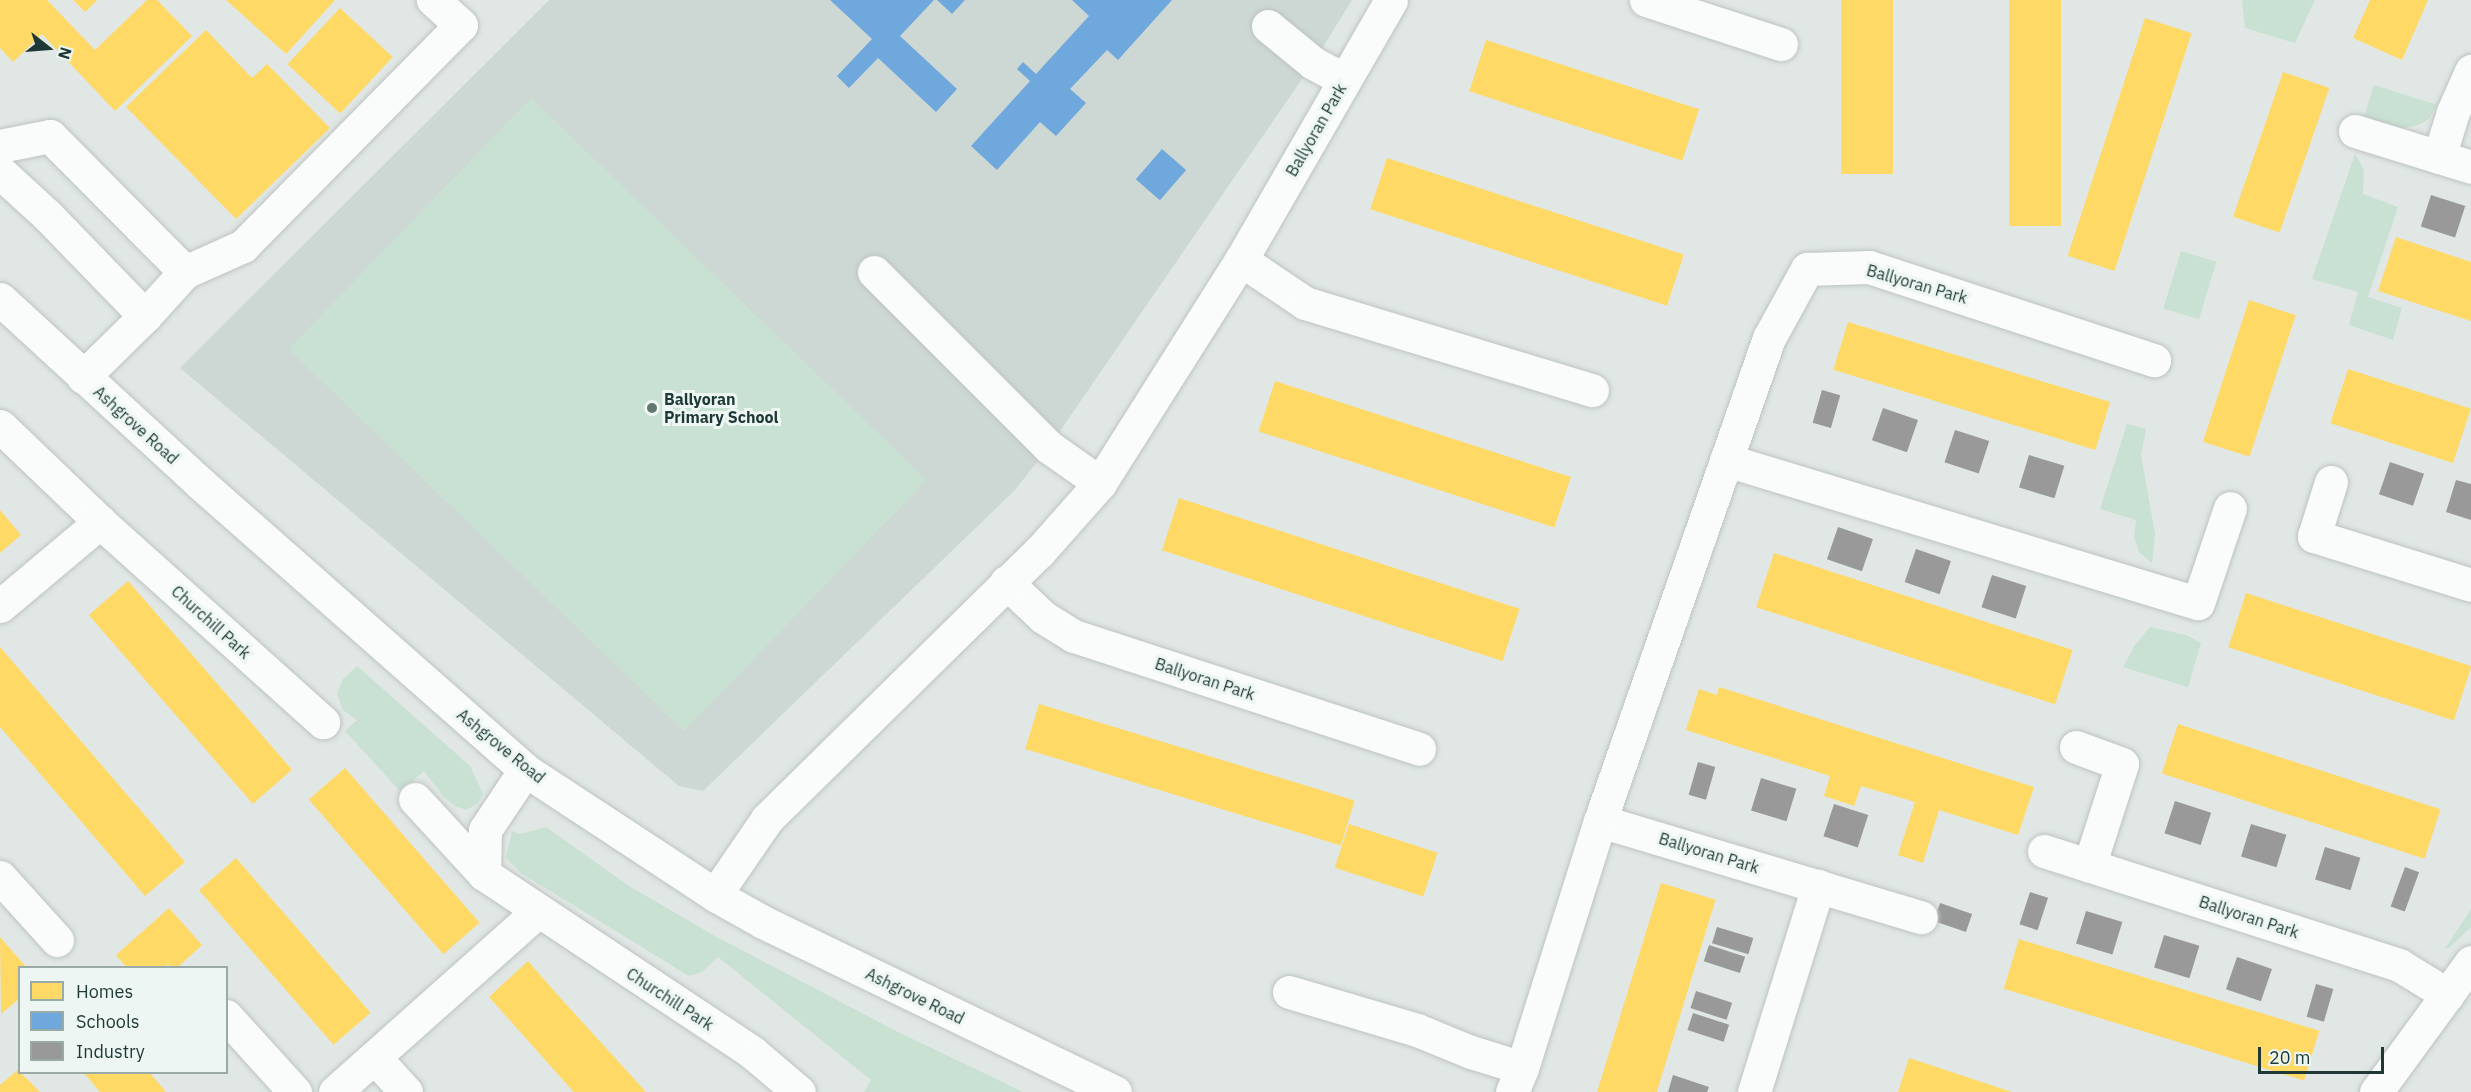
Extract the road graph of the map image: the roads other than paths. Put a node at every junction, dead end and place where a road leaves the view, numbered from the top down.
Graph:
1 (433, 0) edge
2 (1391, 0) edge
3 (1646, 0) edge
4 (1268, 26) dead end
5 (1781, 44) dead end
6 (2471, 70) edge
7 (1345, 80) junction
8 (2355, 131) dead end
9 (0, 146) edge
10 (2439, 157) junction
11 (2471, 167) edge
12 (0, 172) edge
13 (1241, 260) junction
14 (185, 272) junction
15 (874, 272) dead end
16 (0, 299) edge
17 (145, 316) junction
18 (2154, 360) dead end
19 (84, 377) junction
20 (1592, 390) dead end
21 (0, 426) edge
22 (1726, 460) junction
23 (2331, 482) dead end
24 (1100, 483) junction
25 (2230, 508) dead end
26 (100, 522) junction
27 (1006, 582) junction
28 (2471, 585) edge
29 (0, 606) edge
30 (323, 722) dead end
31 (2076, 747) dead end
32 (1419, 749) dead end
33 (525, 770) junction
34 (415, 799) dead end
35 (1600, 821) junction
36 (2044, 851) dead end
37 (2089, 866) junction
38 (484, 874) junction
39 (0, 877) edge
40 (1818, 886) junction
41 (716, 895) junction
42 (537, 912) junction
43 (1921, 917) dead end
44 (57, 940) dead end
45 (2471, 962) edge
46 (1289, 992) dead end
47 (2448, 995) junction
48 (228, 1018) edge
49 (375, 1058) junction
50 (1517, 1080) edge
51 (1080, 1085) edge
52 (295, 1092) edge
53 (335, 1092) edge
54 (406, 1092) edge
55 (799, 1092) edge
56 (1115, 1092) edge
57 (1754, 1092) edge
58 (2376, 1092) edge

1 - 14 street
2 - 7 street, Ballyoran Park
3 - 5 street
4 - 7 street
6 - 10 street
7 - 13 street, Ballyoran Park
8 - 10 street
9 - 14 street
10 - 11 street
12 - 17 street
13 - 20 street
13 - 24 street, Ballyoran Park
14 - 17 street
15 - 24 street
16 - 19 street, Ashgrove Road
17 - 19 street
18 - 22 street, Ballyoran Park
19 - 33 street, Ashgrove Road
21 - 26 street, Churchill Park
22 - 25 street
22 - 35 street, Ballyoran Park
23 - 28 street
24 - 27 street, Ballyoran Park
26 - 29 street
26 - 30 street, Churchill Park
27 - 32 street, Ballyoran Park
27 - 41 street, Ballyoran Park
31 - 37 street
33 - 38 street
33 - 41 street, Ashgrove Road
34 - 38 street, Churchill Park
35 - 40 street, Ballyoran Park
35 - 50 street, Ballyoran Park
36 - 37 street, Ballyoran Park
37 - 47 street, Ballyoran Park
38 - 42 street, Churchill Park
39 - 44 street
40 - 43 street, Ballyoran Park
40 - 57 street
41 - 51 street, Ashgrove Road
42 - 49 street
42 - 55 street, Churchill Park
45 - 47 street
46 - 50 street, Ballyoran Park
47 - 58 street
48 - 52 street
49 - 53 street
49 - 54 street
51 - 56 street, Ashgrove Road

